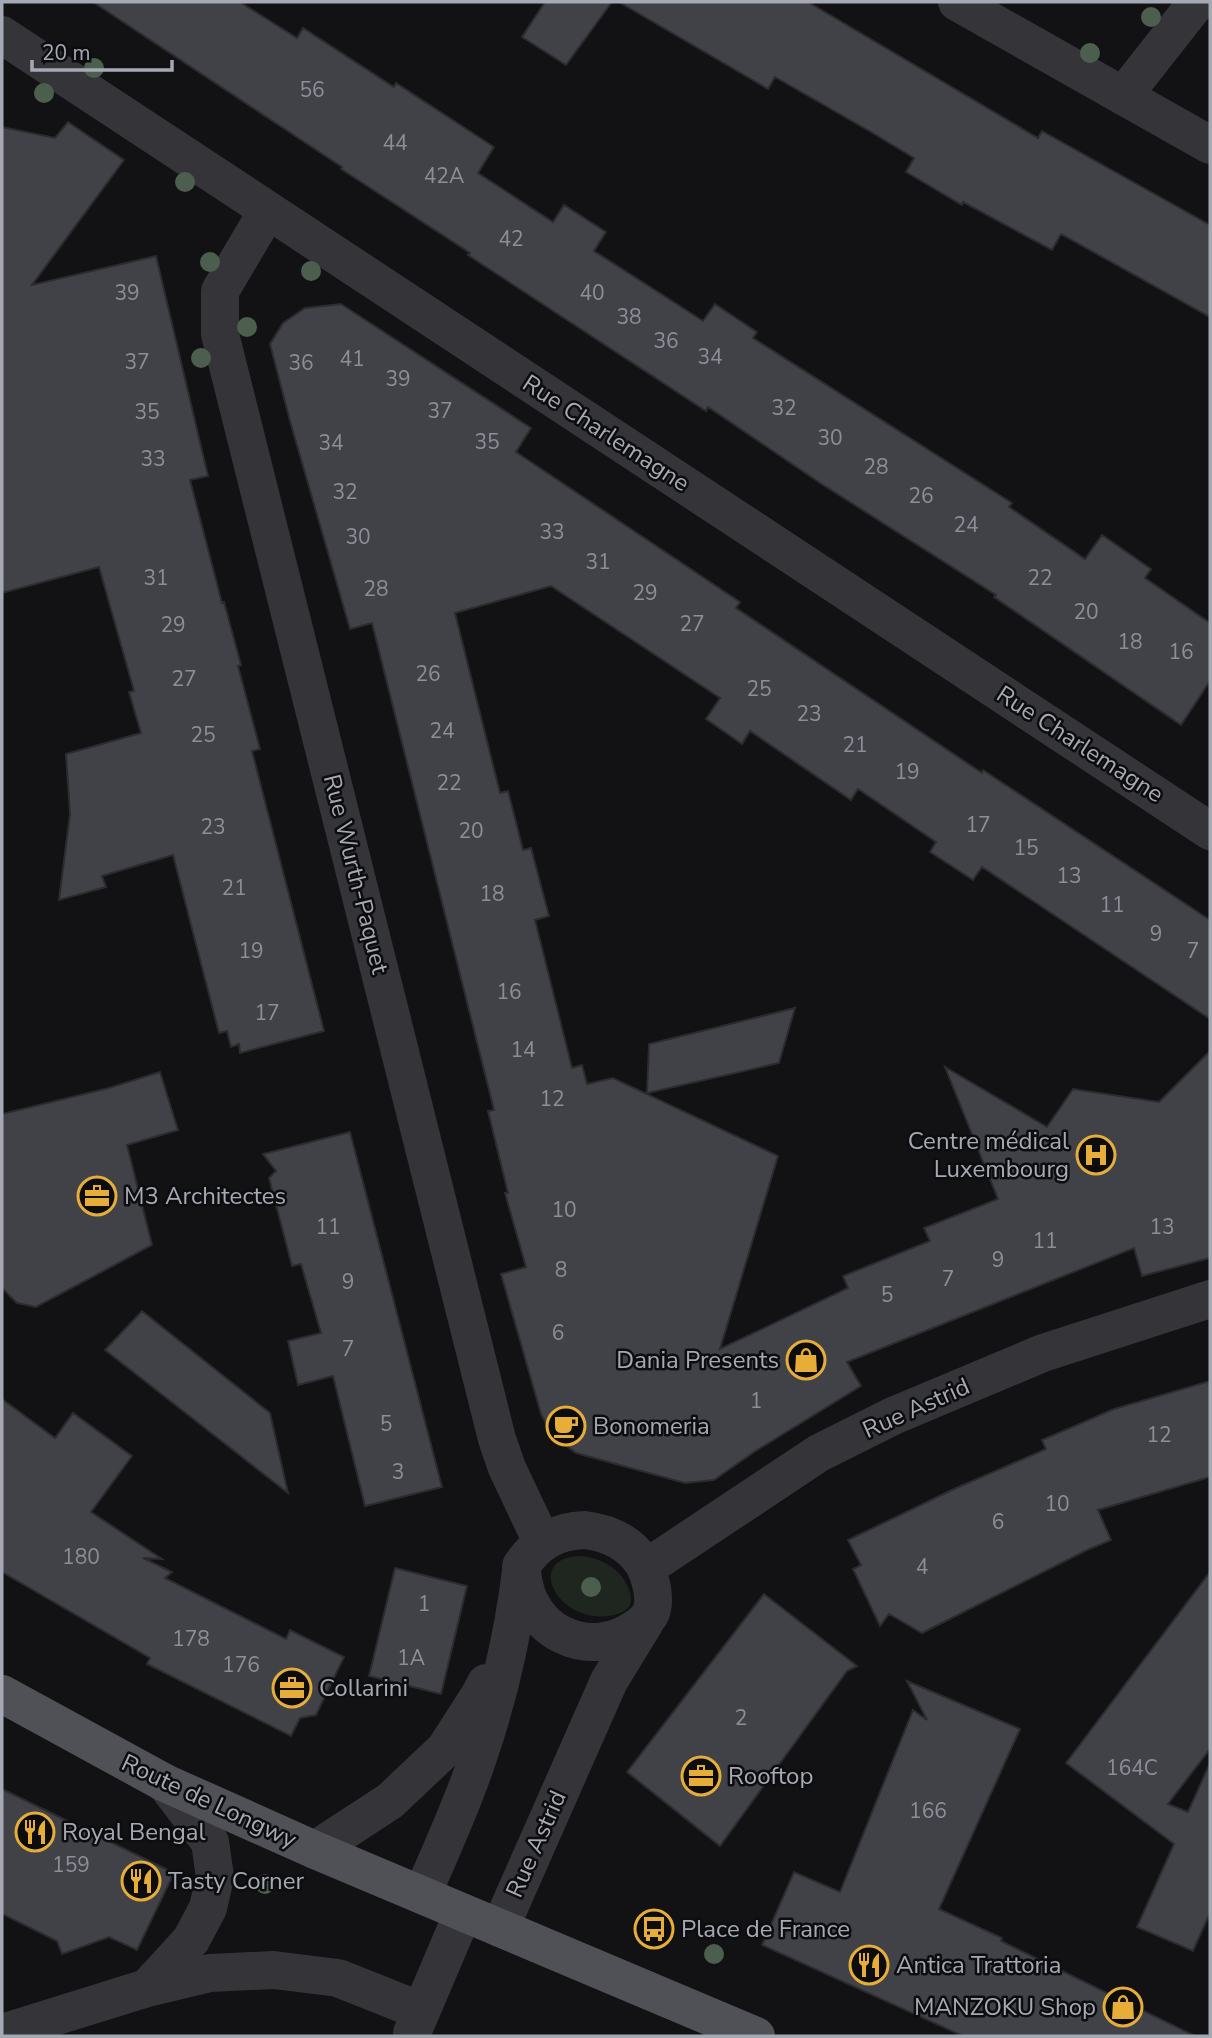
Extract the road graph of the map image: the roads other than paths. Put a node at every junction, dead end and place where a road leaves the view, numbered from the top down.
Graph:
1 (957, 2) edge
2 (1197, 2) edge
3 (2, 35) edge
4 (1123, 96) junction
5 (1210, 145) edge
6 (268, 210) junction
7 (1210, 831) edge
8 (1210, 1299) edge
9 (532, 1554) junction
10 (646, 1567) junction
11 (652, 1611) junction
12 (510, 1630) junction
13 (2, 1694) edge
14 (165, 1783) junction
15 (315, 1850) junction
16 (422, 1895) junction
17 (463, 1913) junction
18 (500, 1928) junction
19 (147, 1988) junction
20 (416, 2024) edge
21 (2, 2033) edge
22 (756, 2036) edge

1 - 4 street
2 - 4 street
3 - 6 street, Rue Charlemagne
4 - 5 street
6 - 7 street, Rue Charlemagne
6 - 9 street, Rue Wurth-Paquet
8 - 10 street, Rue Astrid
9 - 10 street
9 - 11 street
9 - 12 street
10 - 11 street
11 - 18 street, Rue Astrid
12 - 15 street
12 - 16 street
13 - 14 main road, Route de Longwy
14 - 15 main road, Route de Longwy
14 - 19 street
15 - 16 main road, Route de Longwy
16 - 17 main road, Route de Longwy
17 - 18 main road, Route de Longwy
17 - 20 street
18 - 22 main road, Route de Longwy
19 - 20 street
19 - 21 street

